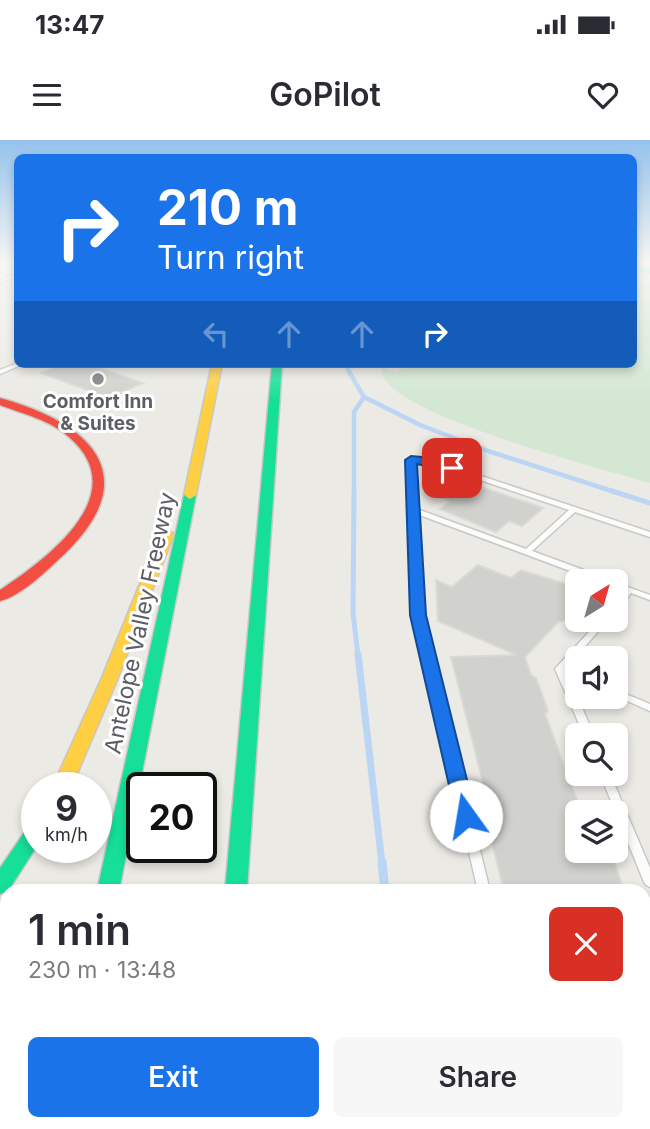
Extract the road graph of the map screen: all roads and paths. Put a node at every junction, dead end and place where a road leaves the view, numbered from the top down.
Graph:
1 (216, 368) edge
2 (277, 368) edge
3 (0, 401) edge
4 (195, 468) junction
5 (413, 510) junction
6 (573, 510) junction
7 (650, 535) edge
8 (527, 552) junction
9 (573, 569) edge
10 (630, 590) joint
11 (628, 592) edge
12 (0, 597) edge
13 (650, 598) edge
14 (593, 632) edge
15 (560, 669) junction
16 (565, 671) edge
17 (628, 698) edge
18 (650, 708) edge
19 (584, 723) edge
20 (68, 772) edge
21 (610, 786) edge
22 (21, 853) edge
23 (650, 882) edge
24 (1, 884) edge
25 (109, 884) edge
26 (237, 884) edge
27 (482, 884) edge

1 - 4 main road, Antelope Valley Freeway
2 - 26 main road
3 - 12 main road
4 - 20 main road
4 - 25 main road, Antelope Valley Freeway
5 - 6 lane
5 - 8 lane
5 - 27 lane
6 - 7 lane
6 - 8 lane
8 - 9 lane
10 - 11 lane
10 - 13 lane
14 - 15 lane
15 - 16 lane
15 - 19 lane
17 - 18 lane
21 - 23 lane
22 - 24 main road

